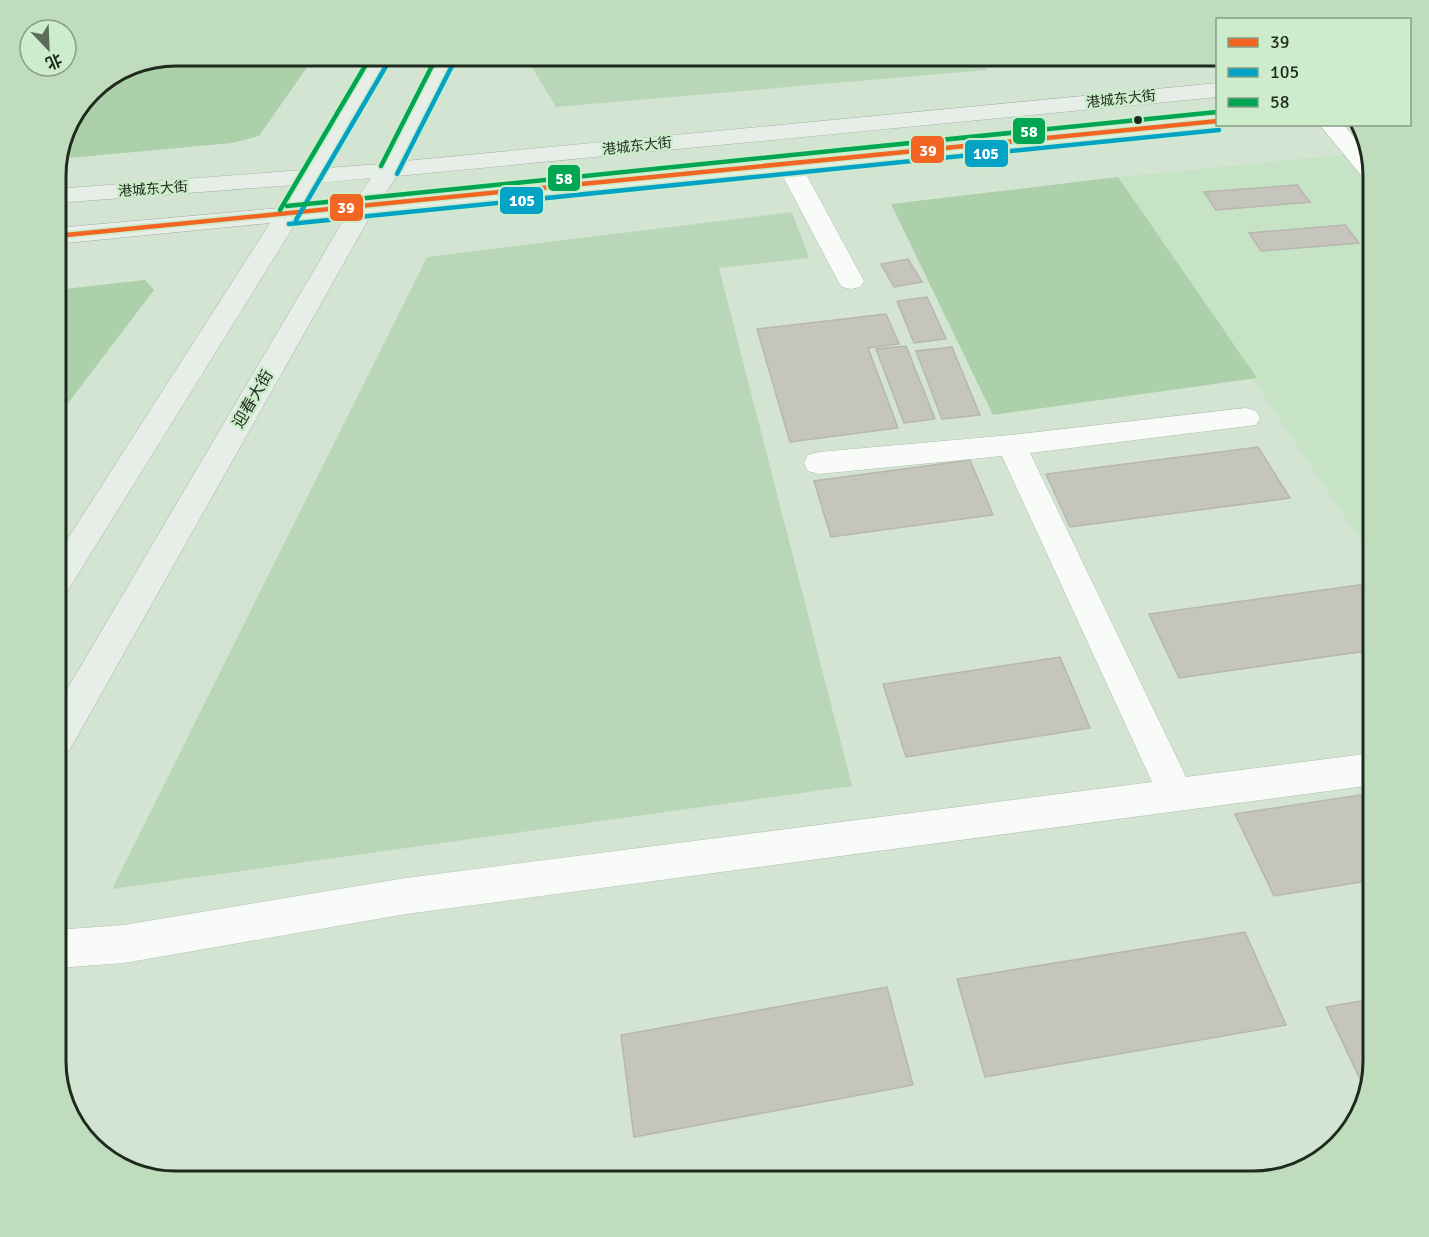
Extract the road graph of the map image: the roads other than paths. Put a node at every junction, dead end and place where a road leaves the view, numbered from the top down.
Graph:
1 (375, 66) edge
2 (442, 66) edge
3 (1216, 90) edge
4 (1216, 121) edge
5 (1332, 126) edge
6 (1362, 162) edge
7 (788, 163) junction
8 (389, 170) junction
9 (310, 177) junction
10 (66, 195) edge
11 (363, 208) junction
12 (288, 215) junction
13 (66, 235) edge
14 (851, 281) dead end
15 (1246, 418) dead end
16 (1011, 445) junction
17 (819, 463) dead end
18 (66, 567) edge
19 (66, 723) edge
20 (1363, 770) edge
21 (1176, 795) junction
22 (66, 948) edge

1 - 9 main road
2 - 8 main road, 迎春大街
3 - 8 main road, 港城东大街
4 - 7 main road, 港城东大街
5 - 6 street
7 - 11 main road, 港城东大街
7 - 14 street
8 - 9 main road, 港城东大街
8 - 11 main road, 迎春大街
9 - 10 main road, 港城东大街
9 - 12 main road
11 - 12 main road, 港城东大街
11 - 19 main road, 迎春大街
12 - 13 main road, 港城东大街
12 - 18 main road
15 - 16 street
16 - 17 street
16 - 21 street
20 - 21 street
21 - 22 street

